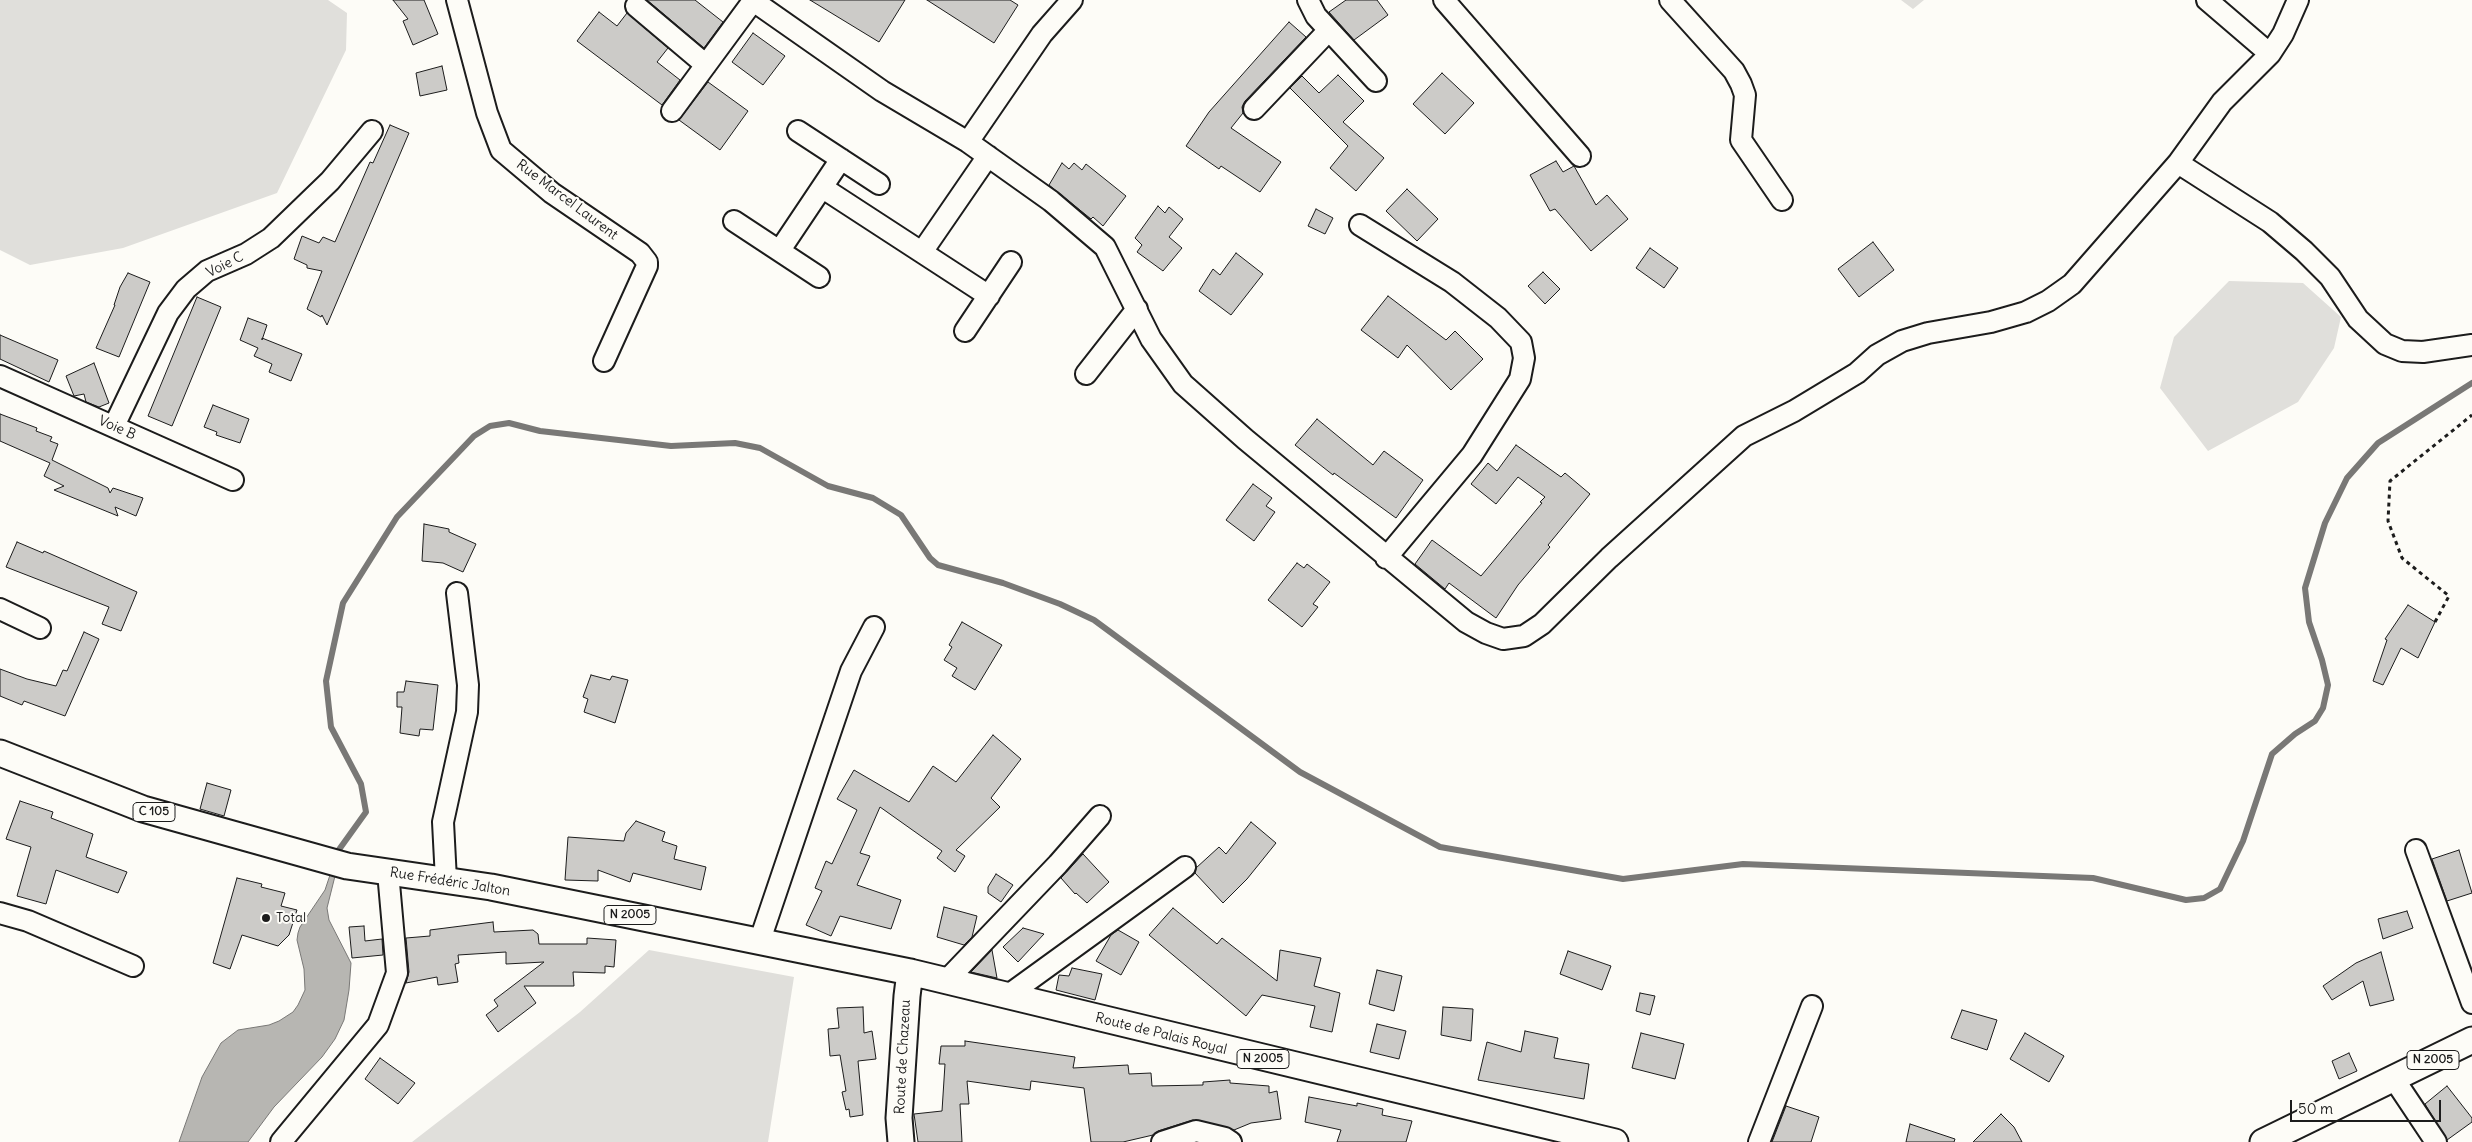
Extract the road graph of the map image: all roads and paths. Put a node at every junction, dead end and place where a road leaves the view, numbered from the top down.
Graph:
1 (457, 0) edge
2 (752, 0) edge
3 (1308, 0) edge
4 (1444, 0) edge
5 (1670, 0) edge
6 (2207, 0) edge
7 (2298, 0) edge
8 (1068, 1) edge
9 (636, 6) dead end
10 (1329, 30) junction
11 (2270, 54) junction
12 (706, 65) junction
13 (1376, 81) dead end
14 (1254, 108) dead end
15 (672, 111) dead end
16 (372, 131) dead end
17 (798, 131) dead end
18 (968, 142) junction
19 (988, 156) junction
20 (1580, 156) dead end
21 (841, 159) junction
22 (2178, 163) junction
23 (879, 184) dead end
24 (822, 188) junction
25 (1782, 200) dead end
26 (734, 221) dead end
27 (1360, 225) dead end
28 (780, 250) junction
29 (922, 252) junction
30 (1011, 262) dead end
31 (819, 276) dead end
32 (989, 296) junction
33 (1138, 309) junction
34 (965, 331) dead end
35 (2472, 345) edge
36 (604, 361) dead end
37 (1086, 374) dead end
38 (0, 376) edge
39 (2472, 415) edge
40 (114, 426) junction
41 (233, 480) dead end
42 (1386, 558) junction
43 (458, 593) dead end
44 (0, 609) edge
45 (2435, 622) dead end
46 (874, 627) dead end
47 (40, 628) dead end
48 (0, 753) edge
49 (1100, 816) dead end
50 (2416, 850) dead end
51 (348, 866) joint
52 (1185, 867) dead end
53 (388, 872) junction
54 (446, 880) junction
55 (0, 913) edge
56 (759, 943) junction
57 (133, 966) dead end
58 (910, 972) junction
59 (946, 981) junction
60 (1007, 996) junction
61 (2472, 1004) edge
62 (1812, 1006) dead end
63 (2472, 1040) edge
64 (2394, 1079) junction
65 (281, 1142) edge
66 (901, 1142) edge
67 (1162, 1142) edge
68 (1231, 1142) edge
69 (1615, 1142) edge
70 (1759, 1142) edge
71 (2263, 1142) edge
72 (2436, 1142) edge

1 - 36 street, Rue Marcel Laurent
2 - 12 street
2 - 18 street
3 - 10 street
4 - 20 street
5 - 25 street
6 - 11 street
7 - 11 street
8 - 18 street
9 - 12 street
10 - 13 street
10 - 14 street
11 - 22 street
12 - 15 street
16 - 40 street, Voie C
17 - 21 street
18 - 19 street
19 - 29 street
19 - 33 street
21 - 23 street
21 - 24 street
22 - 35 street
22 - 42 street
24 - 28 street
24 - 29 street
26 - 28 street
27 - 42 street
28 - 31 street
29 - 32 street
30 - 32 street
32 - 34 street
33 - 37 street
33 - 42 street
38 - 40 street, Voie B
39 - 45 path
40 - 41 street, Voie B
43 - 54 street
44 - 47 street
46 - 56 street
48 - 51 main road, Rue Frédéric Jalton / C 105
49 - 59 street
50 - 61 street
51 - 53 main road, Rue Frédéric Jalton / N 2005
52 - 60 street
53 - 54 main road, Rue Frédéric Jalton / N 2005
53 - 65 street
54 - 56 main road, Rue Frédéric Jalton / N 2005
55 - 57 street
56 - 58 main road, Rue Frédéric Jalton / N 2005
58 - 59 main road, Route de Palais Royal / N 2005
58 - 66 main road, Route de Chazeau
59 - 60 main road, Route de Palais Royal / N 2005
60 - 69 main road, Route de Palais Royal / N 2005
62 - 70 street
63 - 64 main road, N 2005
64 - 71 main road, N 2005
64 - 72 street
67 - 68 street

